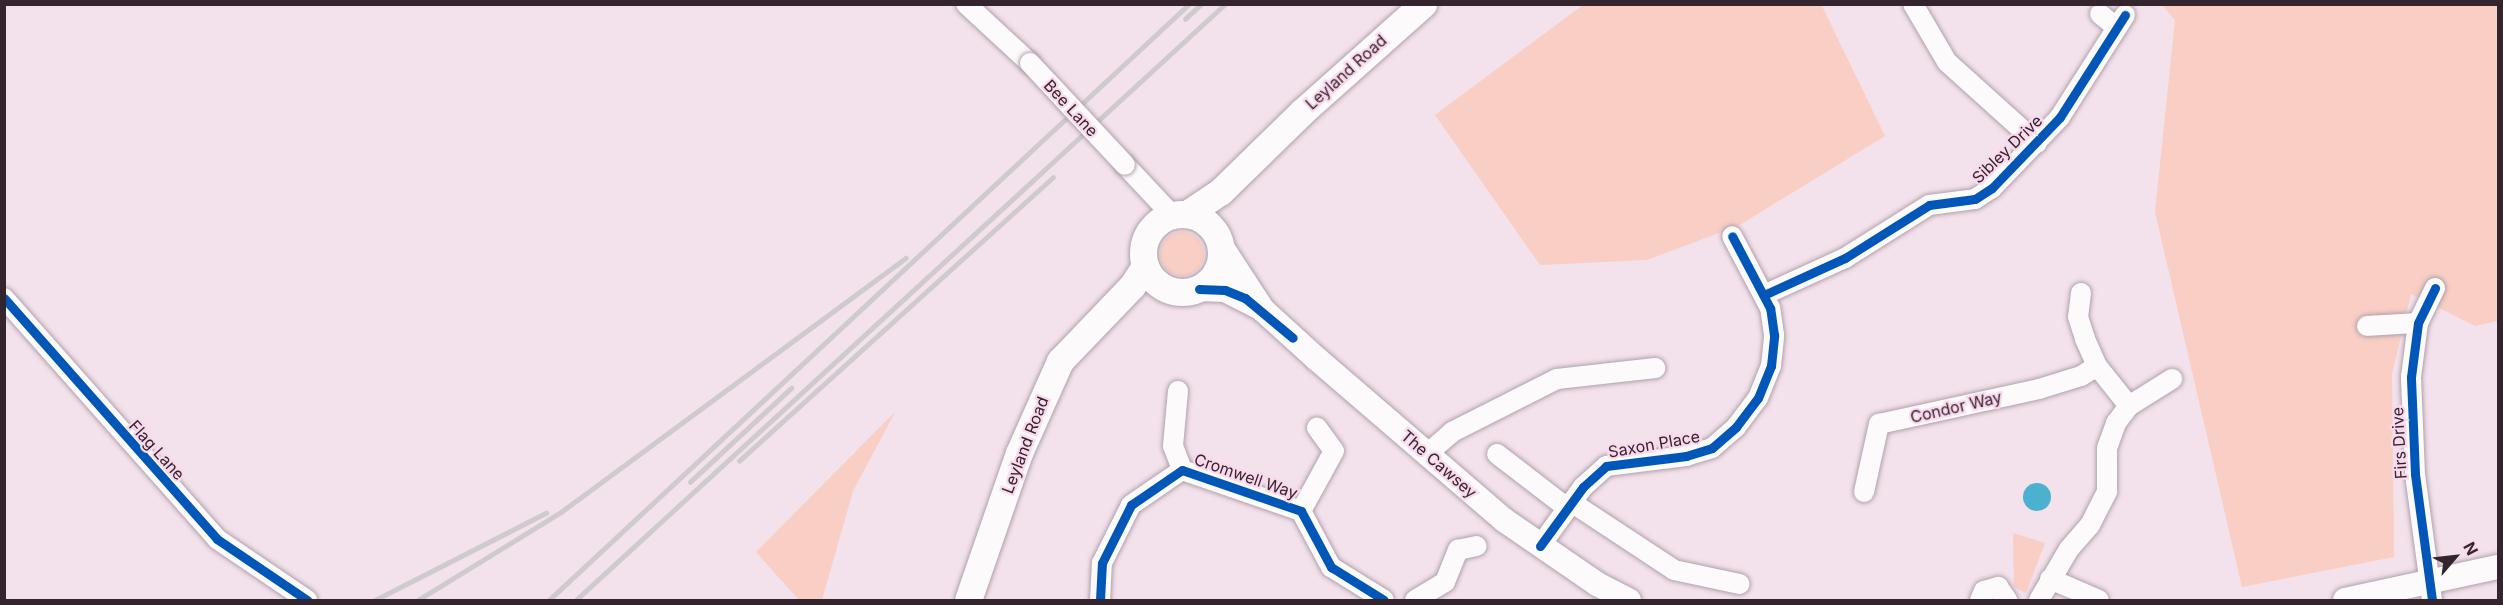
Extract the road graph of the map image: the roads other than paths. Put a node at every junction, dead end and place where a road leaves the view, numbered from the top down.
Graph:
1 (966, 4) edge
2 (1424, 4) edge
3 (1913, 4) edge
4 (2100, 14) dead end
5 (2037, 143) junction
6 (1198, 225) junction
7 (1732, 236) dead end
8 (1145, 266) junction
9 (2435, 288) dead end
10 (1199, 289) junction
11 (1170, 290) junction
12 (2081, 293) dead end
13 (1766, 294) junction
14 (4, 297) edge
15 (1111, 306) junction
16 (1263, 310) junction
17 (2418, 323) junction
18 (2367, 326) dead end
19 (2097, 366) junction
20 (1654, 368) dead end
21 (2172, 379) dead end
22 (1178, 391) dead end
23 (2129, 406) junction
24 (1317, 428) dead end
25 (1427, 454) junction
26 (1497, 454) dead end
27 (1182, 470) junction
28 (1864, 492) dead end
29 (1569, 505) junction
30 (1301, 511) junction
31 (1477, 546) dead end
32 (1540, 546) junction
33 (2499, 567) edge
34 (2050, 579) junction
35 (1740, 584) dead end
36 (2430, 591) edge
37 (299, 595) edge
38 (968, 600) edge
39 (1100, 600) edge
40 (1384, 600) edge
41 (1415, 600) edge
42 (1629, 600) edge
43 (1980, 600) edge
44 (2007, 600) edge
45 (2039, 600) edge
46 (2099, 600) edge
47 (2345, 600) edge

1 - 6 street, Bee Lane, bridge
2 - 6 main road, Leyland Road
3 - 5 street
4 - 5 street, Sibley Drive
5 - 13 street, Sibley Drive
6 - 8 main road
6 - 10 main road
6 - 16 street, The Cawsey
7 - 13 street, Saxon Place
8 - 11 main road
8 - 15 main road, Leyland Road
9 - 17 street, Firs Drive
10 - 11 main road
10 - 16 street, The Cawsey
11 - 15 main road, Leyland Road
12 - 19 street
13 - 29 street, Saxon Place
14 - 37 street, Flag Lane
15 - 38 main road, Leyland Road
16 - 25 street, The Cawsey
17 - 18 street
17 - 36 street, Firs Drive
19 - 23 street
19 - 28 street, Condor Way
20 - 25 street
21 - 23 street
22 - 27 street, Cromwell Way
23 - 34 street
24 - 30 street, Cromwell Way
25 - 32 street, The Cawsey
26 - 29 street
27 - 30 street, Cromwell Way
27 - 39 street, Cromwell Way
29 - 32 street, Saxon Place
29 - 35 street
30 - 40 street, Cromwell Way
31 - 41 street
32 - 42 street, The Cawsey
33 - 36 street
34 - 45 street
34 - 46 street
36 - 47 street
43 - 44 street

